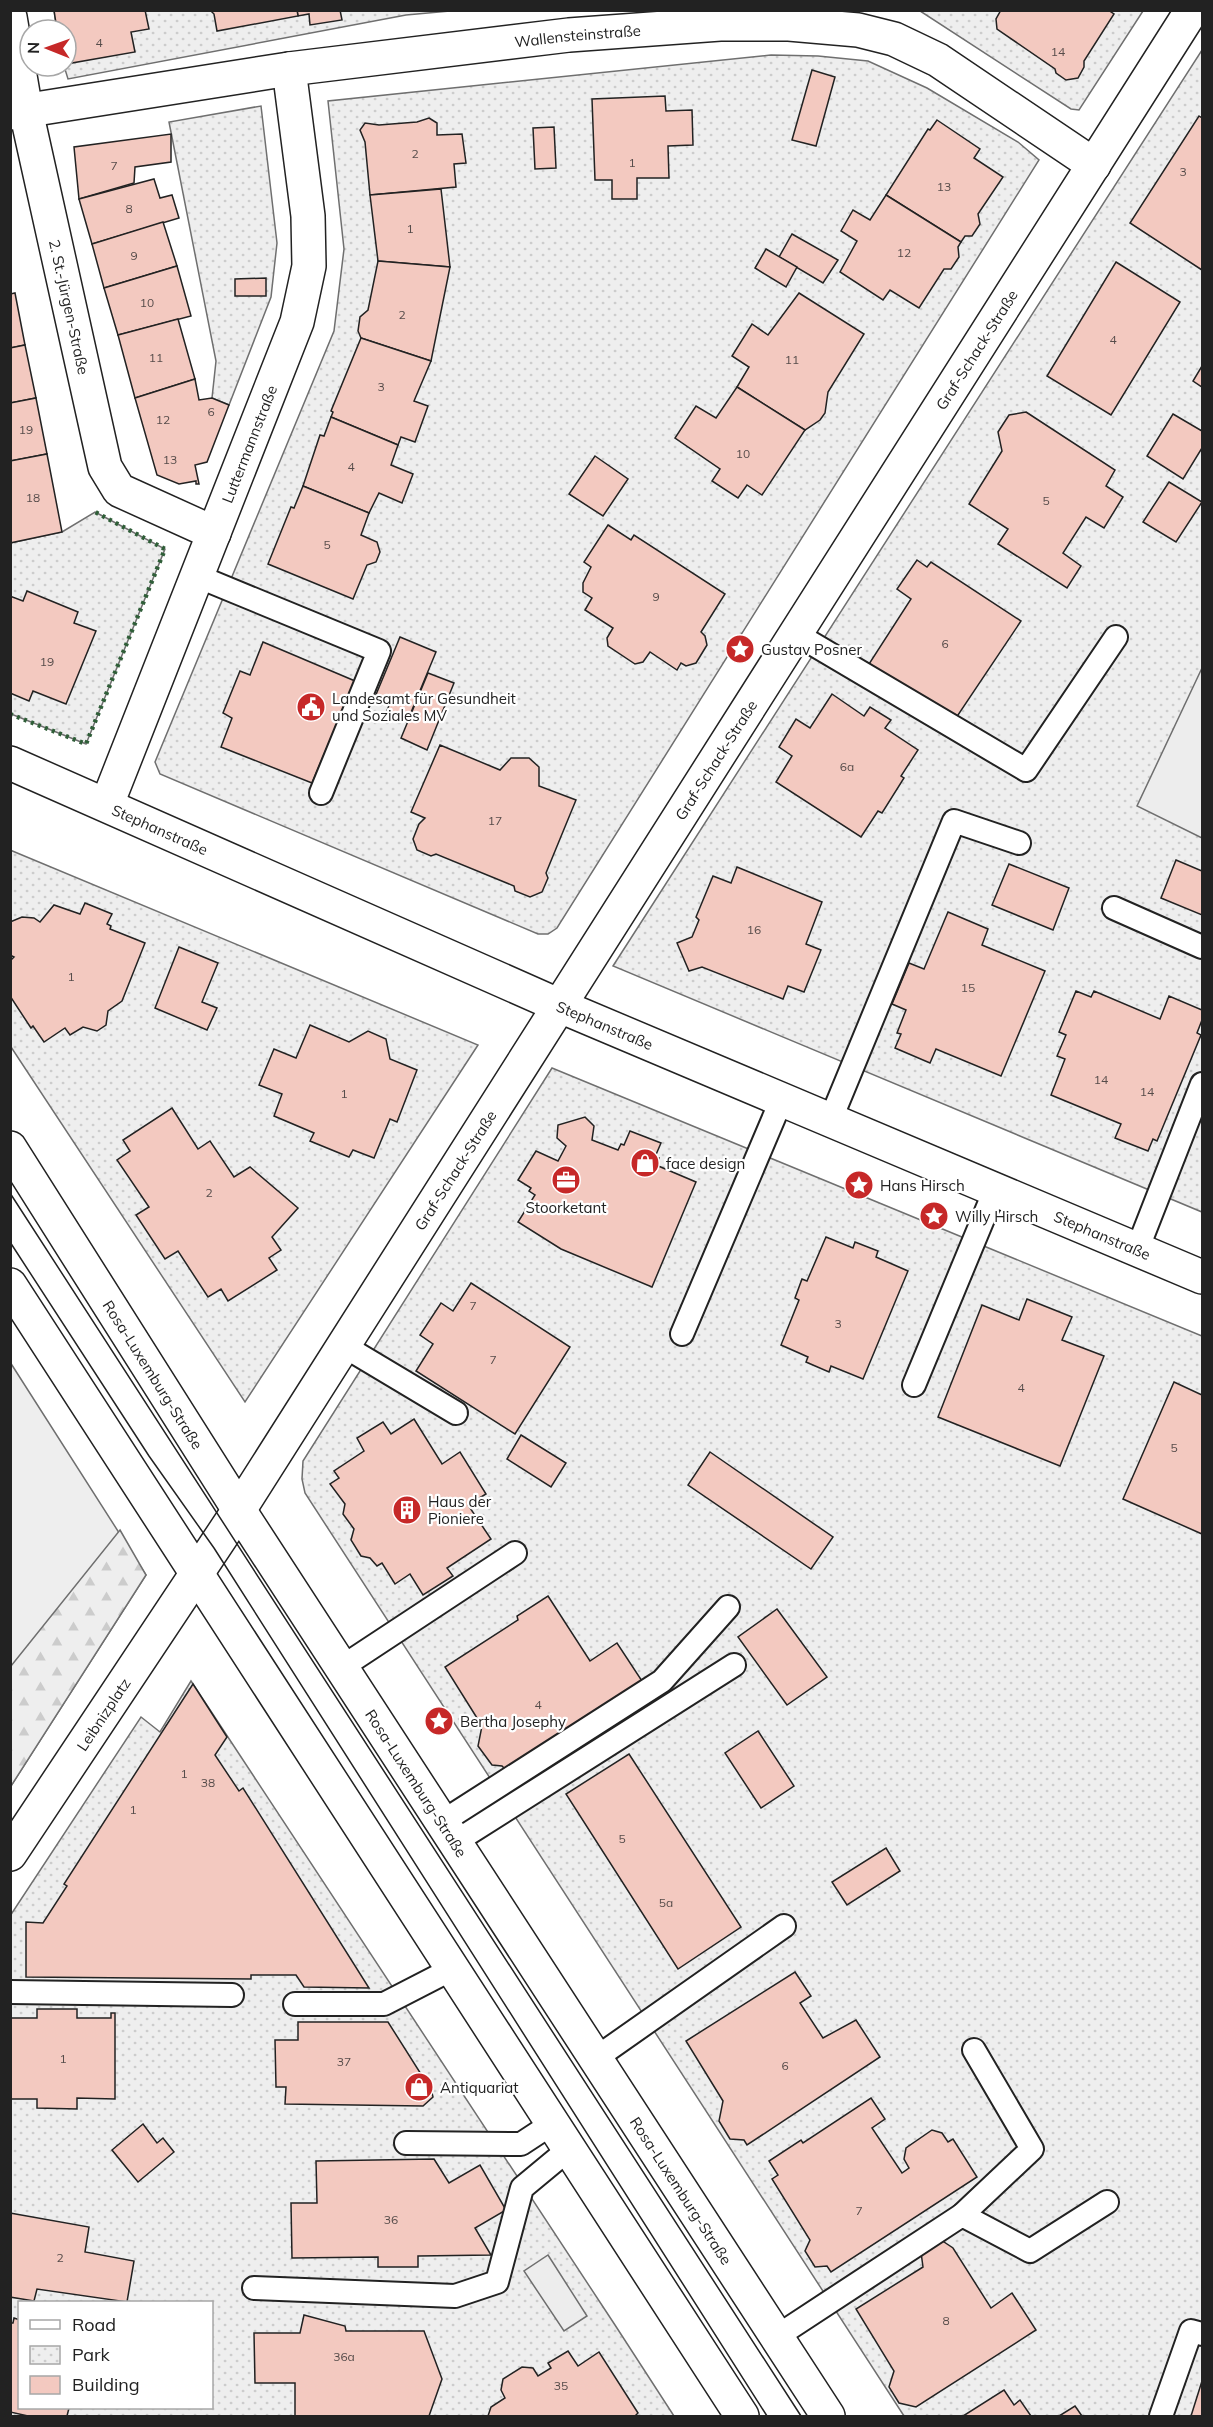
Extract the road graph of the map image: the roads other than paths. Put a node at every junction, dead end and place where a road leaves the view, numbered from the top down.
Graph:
1 (1192, 10) edge
2 (10, 17) edge
3 (289, 69) junction
4 (18, 112) edge
5 (1094, 165) junction
6 (214, 533) junction
7 (197, 576) junction
8 (796, 634) junction
9 (1116, 637) dead end
10 (10, 763) edge
11 (321, 793) dead end
12 (107, 804) junction
13 (1019, 843) dead end
14 (1113, 908) dead end
15 (1203, 947) edge
16 (560, 1006) junction
17 (1203, 1084) edge
18 (781, 1101) junction
19 (830, 1121) junction
20 (10, 1148) edge
21 (995, 1190) junction
22 (1137, 1250) junction
23 (1203, 1277) edge
24 (10, 1285) edge
25 (682, 1334) dead end
26 (344, 1346) junction
27 (914, 1385) dead end
28 (456, 1413) dead end
29 (239, 1510) junction
30 (515, 1552) dead end
31 (197, 1574) junction
32 (728, 1607) dead end
33 (734, 1665) dead end
34 (342, 1667) junction
35 (448, 1832) junction
36 (10, 1854) edge
37 (784, 1926) dead end
38 (453, 1969) junction
39 (10, 1992) edge
40 (232, 1995) dead end
41 (295, 2004) dead end
42 (974, 2050) dead end
43 (596, 2058) junction
44 (561, 2136) junction
45 (406, 2143) dead end
46 (1107, 2202) dead end
47 (962, 2215) junction
48 (254, 2288) dead end
49 (1203, 2334) edge
50 (776, 2337) junction
51 (742, 2416) edge
52 (828, 2416) edge
53 (1161, 2416) edge

1 - 5 street, Graf-Schack-Straße
2 - 4 street, 2. St.-Jürgen-Straße
3 - 4 street, Wallensteinstraße
3 - 5 street, Wallensteinstraße
3 - 6 street, Luttermannstraße
4 - 6 street, 2. St.-Jürgen-Straße
5 - 8 street, Graf-Schack-Straße
6 - 7 street, Luttermannstraße
7 - 11 lane
7 - 12 street, Luttermannstraße
8 - 9 lane
8 - 16 street, Graf-Schack-Straße
10 - 12 street, Stephanstraße
12 - 16 street, Stephanstraße
13 - 19 lane
14 - 15 lane
16 - 18 street, Stephanstraße
16 - 26 street, Graf-Schack-Straße
17 - 22 lane
18 - 19 street, Stephanstraße
18 - 25 lane
19 - 21 street, Stephanstraße
20 - 29 street, Rosa-Luxemburg-Straße
21 - 22 street, Stephanstraße
21 - 27 lane
22 - 23 street, Stephanstraße
24 - 31 street
26 - 28 lane
26 - 29 street, Graf-Schack-Straße
29 - 31 street, Leibnizplatz
29 - 34 street, Rosa-Luxemburg-Straße
30 - 34 lane
31 - 36 street, Leibnizplatz
31 - 38 street
32 - 35 lane
33 - 35 lane
34 - 35 street, Rosa-Luxemburg-Straße
35 - 43 street, Rosa-Luxemburg-Straße
37 - 43 lane
38 - 41 lane
38 - 44 street
39 - 40 lane
42 - 47 lane
43 - 50 street, Rosa-Luxemburg-Straße
44 - 45 lane
44 - 48 lane
44 - 51 street
46 - 47 lane
47 - 50 lane
49 - 53 lane
50 - 52 street, Rosa-Luxemburg-Straße

